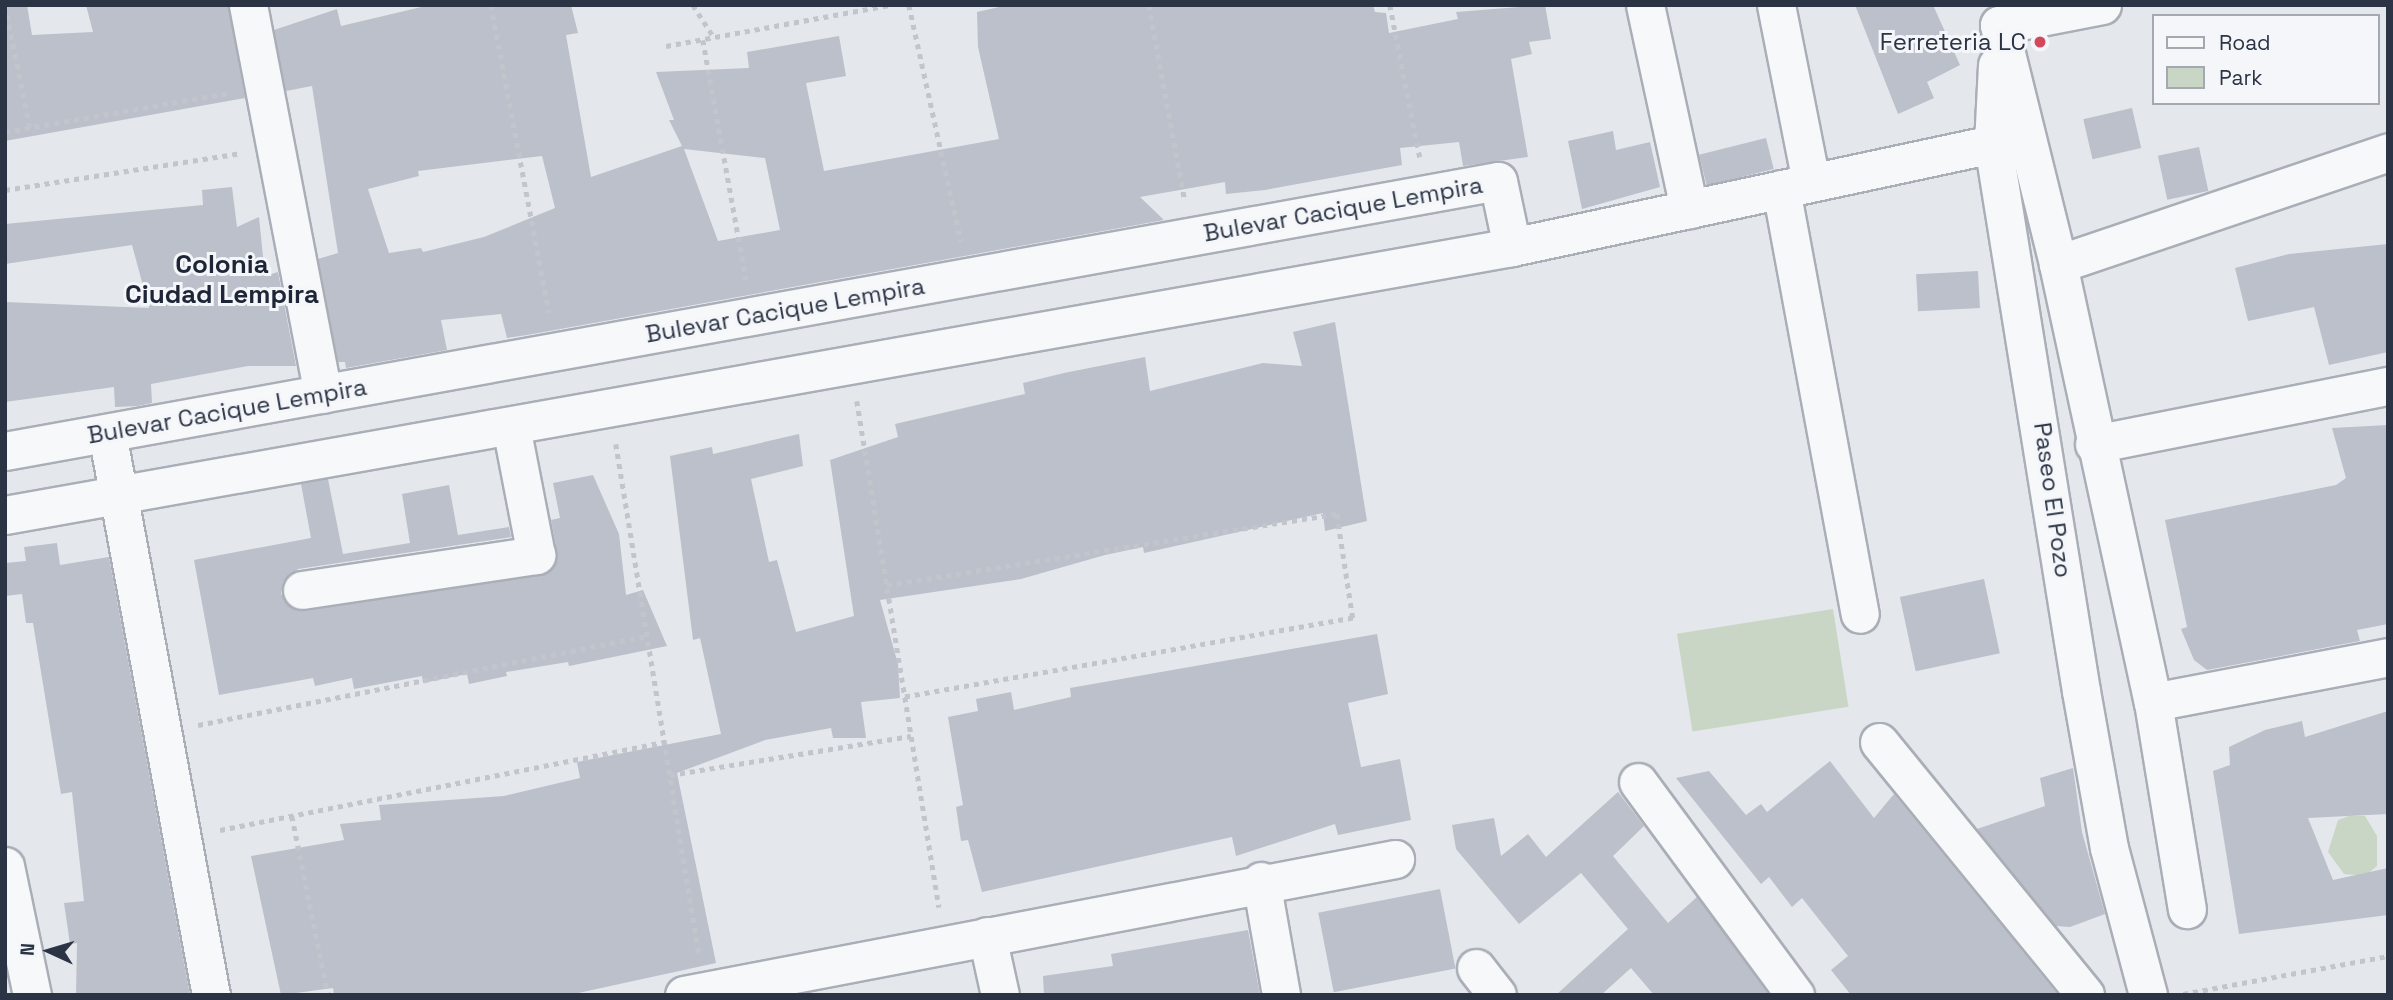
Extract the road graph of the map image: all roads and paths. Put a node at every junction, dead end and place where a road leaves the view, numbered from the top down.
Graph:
1 (5, 5) edge
2 (248, 5) edge
3 (491, 5) edge
4 (693, 5) edge
5 (890, 5) edge
6 (909, 5) edge
7 (1149, 5) edge
8 (1390, 5) edge
9 (1645, 5) edge
10 (1776, 5) edge
11 (2102, 5) edge
12 (1992, 15) edge
13 (715, 37) junction
14 (703, 40) junction
15 (666, 47) dead end
16 (265, 86) junction
17 (30, 128) junction
18 (5, 132) edge
19 (1993, 144) junction
20 (274, 148) junction
21 (2388, 152) edge
22 (1796, 186) junction
23 (5, 190) edge
24 (1427, 194) junction
25 (1689, 209) junction
26 (1191, 236) junction
27 (1512, 247) junction
28 (2058, 264) junction
29 (969, 276) junction
30 (752, 316) junction
31 (552, 352) junction
32 (851, 365) junction
33 (2388, 386) edge
34 (323, 394) junction
35 (611, 409) junction
36 (512, 426) junction
37 (107, 433) junction
38 (2094, 444) junction
39 (5, 451) edge
40 (119, 495) junction
41 (5, 515) edge
42 (887, 585) junction
43 (302, 590) dead end
44 (1860, 614) dead end
45 (646, 636) junction
46 (2388, 657) edge
47 (904, 697) junction
48 (2153, 702) junction
49 (163, 732) junction
50 (911, 736) junction
51 (665, 742) junction
52 (1879, 742) dead end
53 (670, 775) junction
54 (1638, 782) dead end
55 (292, 816) junction
56 (182, 838) junction
57 (1395, 859) dead end
58 (5, 866) edge
59 (1261, 881) junction
60 (2187, 909) dead end
61 (987, 936) junction
62 (945, 944) junction
63 (2388, 956) edge
64 (695, 993) edge
65 (32, 995) edge
66 (211, 995) edge
67 (328, 995) edge
68 (1000, 995) edge
69 (1281, 995) edge
70 (1795, 995) edge
71 (2085, 995) edge
72 (2148, 995) edge
73 (2179, 995) edge

1 - 17 path
2 - 16 street
3 - 31 path
4 - 13 path
5 - 13 path
6 - 29 path
7 - 26 path
8 - 24 path
9 - 25 street
10 - 22 street
11 - 12 street
12 - 19 street, Paseo El Pozo
12 - 28 street
13 - 14 path
14 - 15 path
14 - 30 path
16 - 17 path
16 - 20 street
17 - 18 path
19 - 22 street
19 - 72 street, Paseo El Pozo
20 - 23 path
20 - 34 street
21 - 28 street
22 - 25 street
22 - 44 street
24 - 26 street, Bulevar Cacique Lempira
24 - 27 street, Bulevar Cacique Lempira
25 - 27 street
26 - 29 street, Bulevar Cacique Lempira
27 - 32 street
28 - 38 street
29 - 30 street, Bulevar Cacique Lempira
30 - 31 street, Bulevar Cacique Lempira
31 - 34 street, Bulevar Cacique Lempira
32 - 35 street
32 - 42 path
33 - 38 street
34 - 37 street, Bulevar Cacique Lempira
35 - 36 street
35 - 45 path
36 - 40 street
36 - 43 street
37 - 39 street, Bulevar Cacique Lempira
37 - 40 street
38 - 48 street
40 - 41 street
40 - 49 street
42 - 47 path
42 - 47 path
45 - 49 path
45 - 51 path
46 - 48 street
47 - 50 path
48 - 60 street
49 - 56 street
50 - 53 path
50 - 62 path
51 - 53 path
51 - 55 path
52 - 71 street
53 - 64 path
54 - 70 street
55 - 56 path
55 - 67 path
56 - 66 street
57 - 59 street
58 - 65 street
59 - 61 street
59 - 69 street
61 - 62 street
61 - 68 street
62 - 64 street
63 - 73 path

